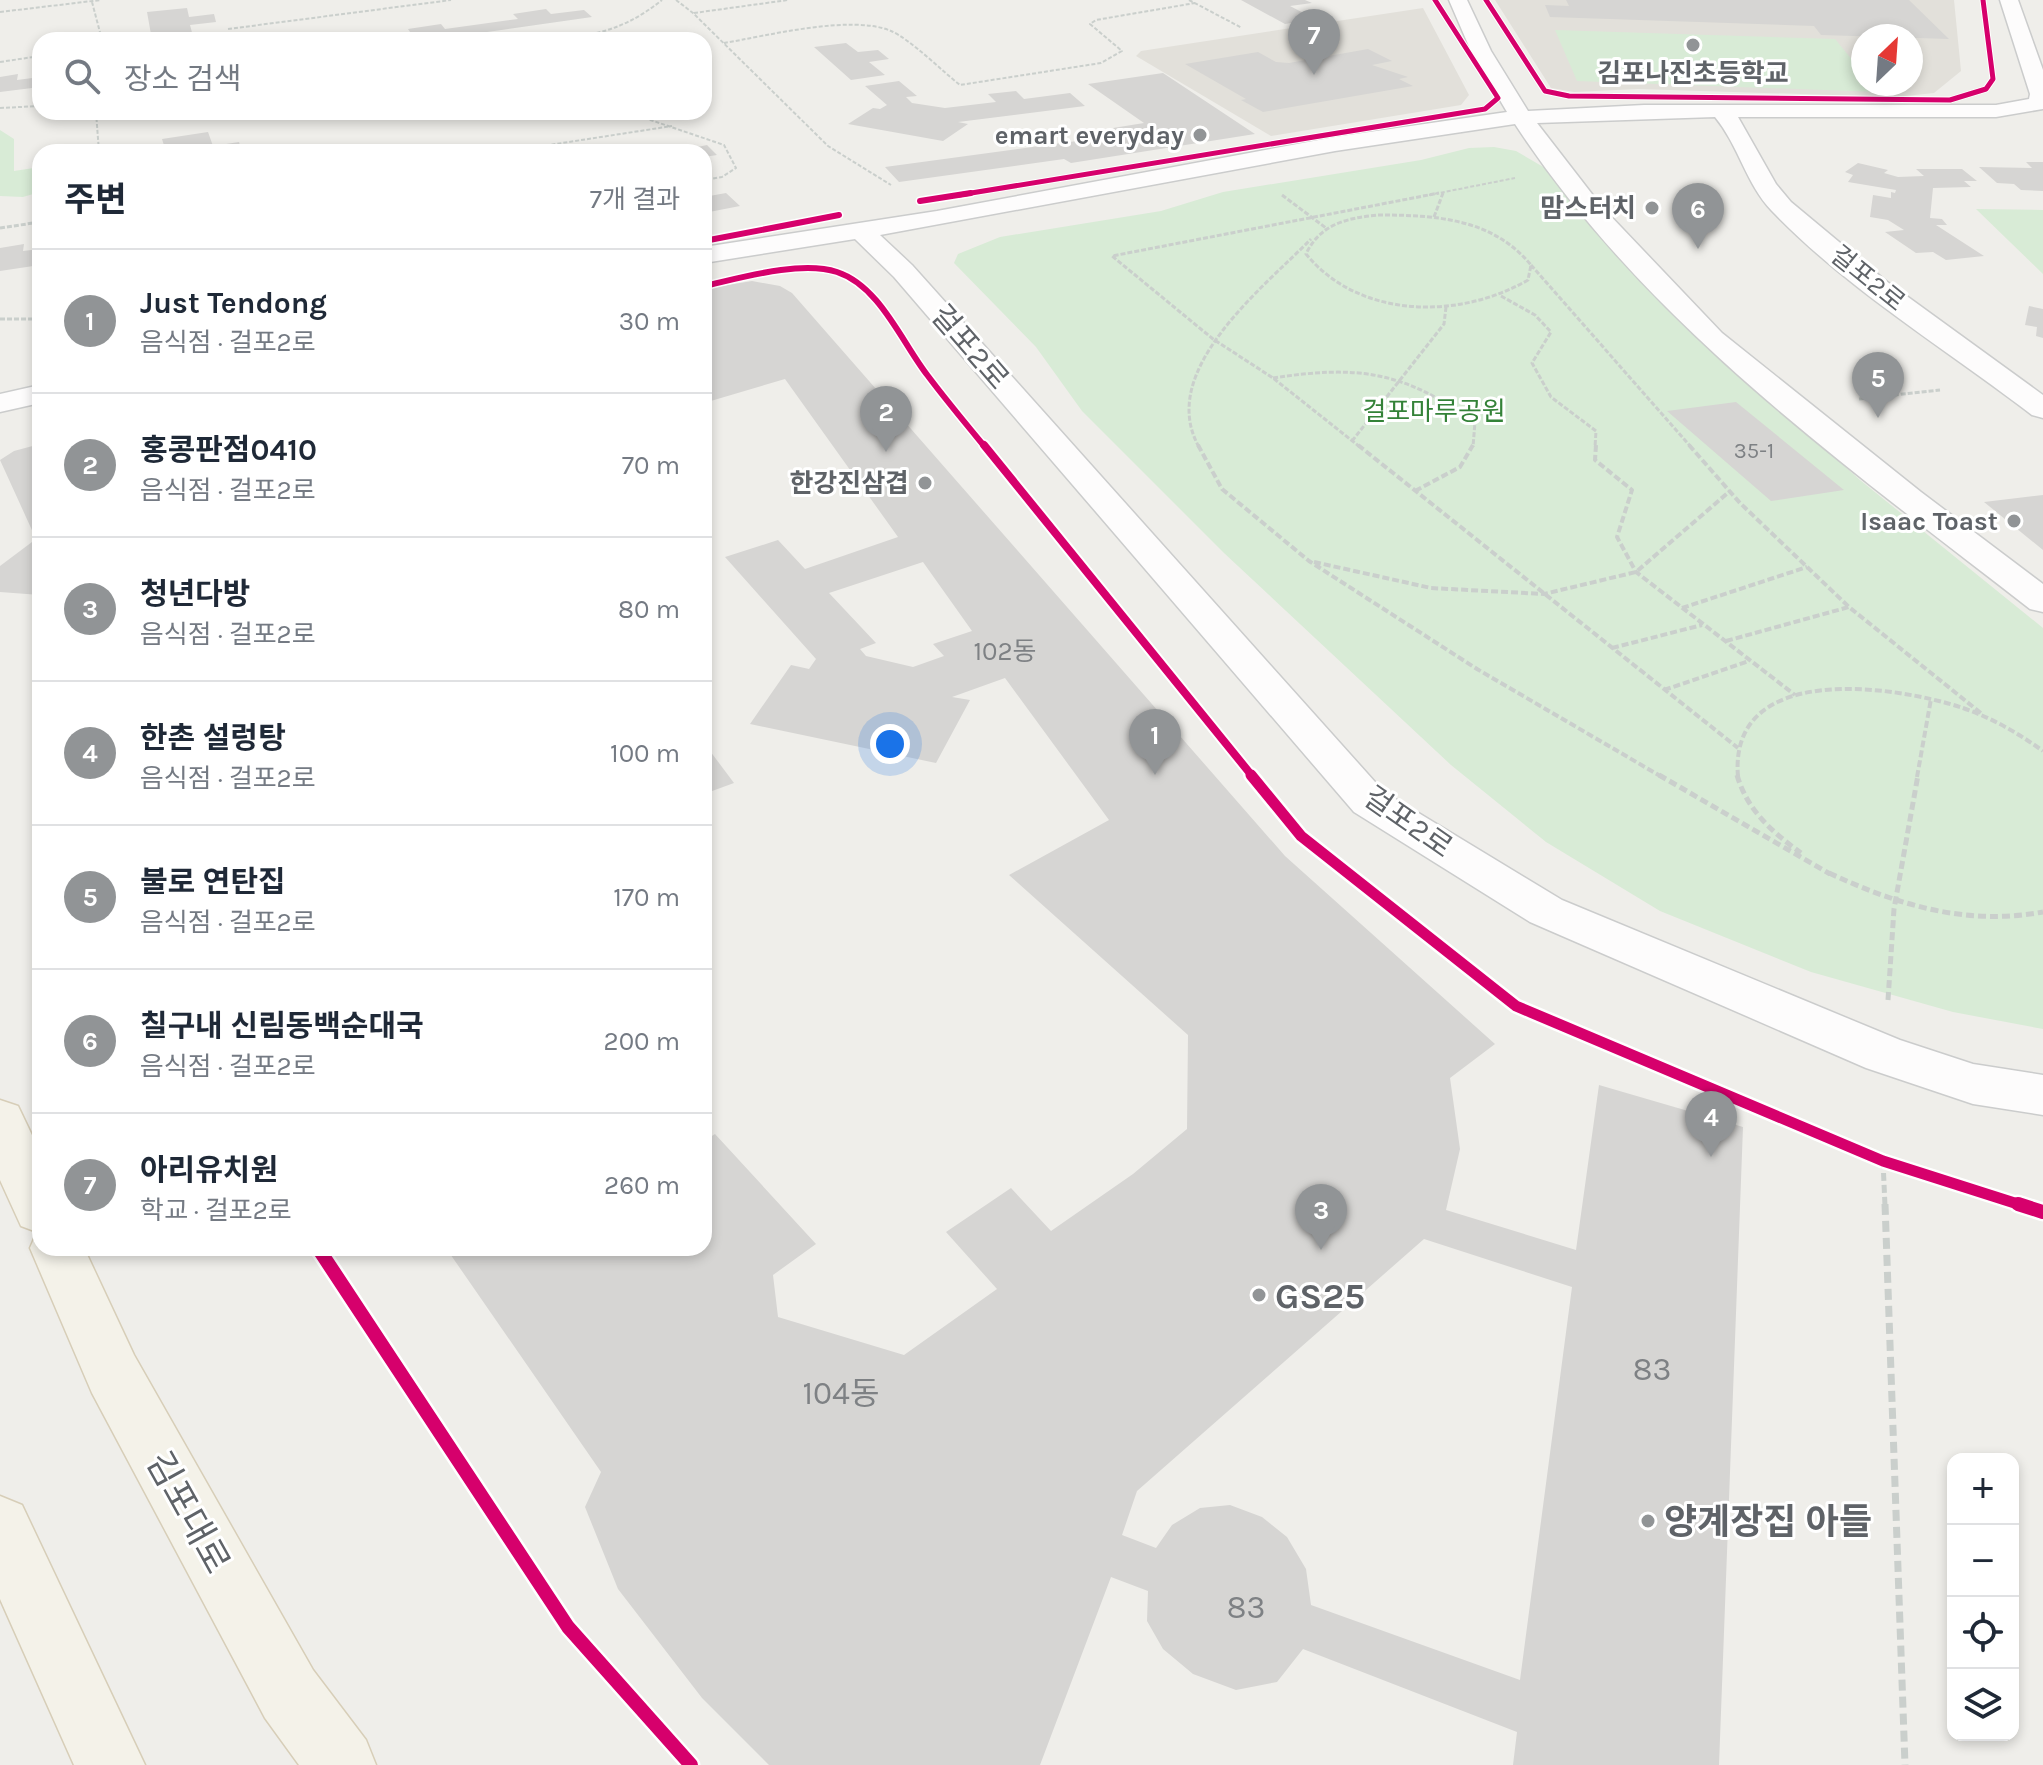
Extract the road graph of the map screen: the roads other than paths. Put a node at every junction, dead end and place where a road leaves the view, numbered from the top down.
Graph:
1 (1458, 0) edge
2 (2009, 0) edge
3 (2029, 0) edge
4 (2043, 40) edge
5 (1724, 113) junction
6 (2043, 115) edge
7 (1522, 121) junction
8 (866, 235) junction
9 (712, 254) edge
10 (712, 264) edge
11 (32, 386) edge
12 (0, 392) edge
13 (32, 396) edge
14 (0, 403) edge
15 (2043, 409) edge
16 (2043, 601) edge
17 (2043, 1095) edge
18 (0, 1121) edge
19 (32, 1192) edge
20 (61, 1256) edge
21 (0, 1527) edge
22 (110, 1765) edge
23 (341, 1765) edge

1 - 7 street
2 - 5 street
3 - 4 street
5 - 6 street
5 - 7 street
5 - 15 street, 걸포2로
7 - 8 street
7 - 16 street
8 - 9 street
8 - 10 street
8 - 17 street, 걸포2로
11 - 12 street
13 - 14 street
18 - 19 main road
20 - 23 main road, 김포대로
21 - 22 main road

